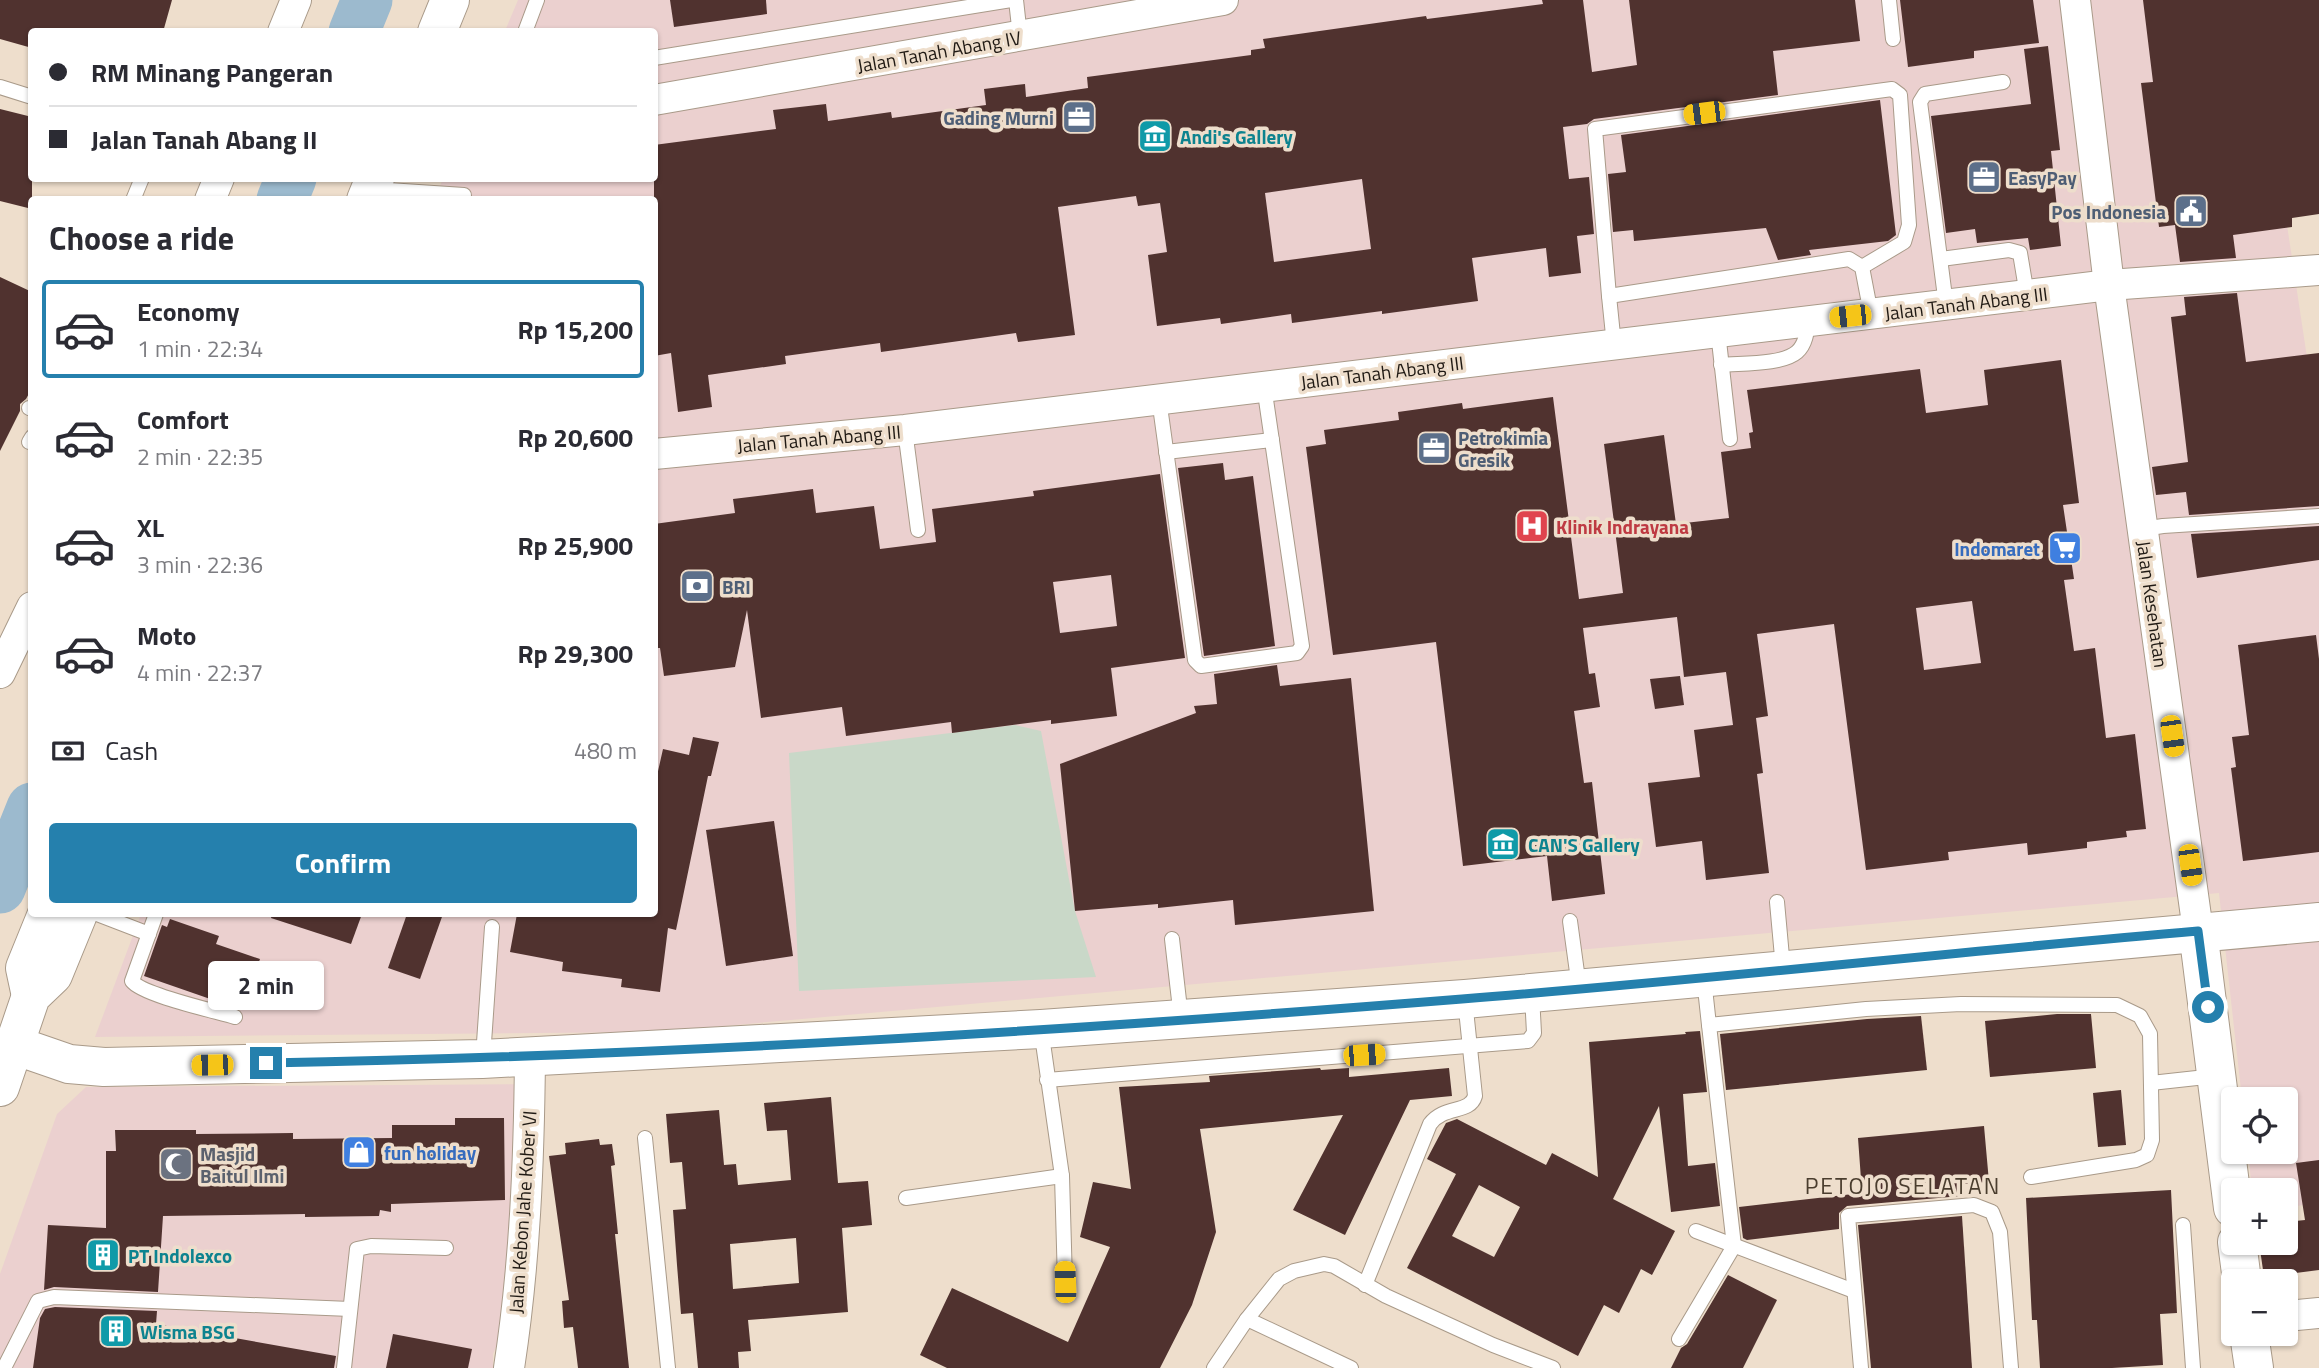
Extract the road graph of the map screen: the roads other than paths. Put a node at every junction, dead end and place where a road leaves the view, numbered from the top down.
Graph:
1 (296, 0) edge
2 (450, 0) edge
3 (537, 0) edge
4 (1013, 0) edge
5 (1223, 0) edge
6 (1889, 0) edge
7 (2075, 0) edge
8 (285, 28) edge
9 (439, 28) edge
10 (526, 28) edge
11 (1020, 36) junction
12 (1893, 39) dead end
13 (658, 57) edge
14 (2003, 82) dead end
15 (0, 87) edge
16 (28, 95) edge
17 (658, 99) edge
18 (371, 189) edge
19 (464, 195) dead end
20 (1941, 259) junction
21 (1863, 267) junction
22 (2319, 270) edge
23 (2109, 285) junction
24 (2027, 295) junction
25 (1609, 296) junction
26 (1946, 304) junction
27 (1871, 314) junction
28 (1808, 321) junction
29 (1718, 332) junction
30 (1614, 345) junction
31 (1721, 365) junction
32 (1264, 386) junction
33 (1159, 399) junction
34 (905, 430) junction
35 (1730, 439) dead end
36 (1272, 440) junction
37 (1166, 452) junction
38 (658, 454) edge
39 (2319, 516) edge
40 (2143, 529) junction
41 (918, 530) dead end
42 (28, 612) edge
43 (8, 634) edge
44 (0, 673) edge
45 (1777, 902) dead end
46 (46, 917) edge
47 (77, 917) edge
48 (105, 917) edge
49 (155, 917) edge
50 (1570, 921) dead end
51 (2319, 922) edge
52 (492, 928) dead end
53 (2198, 931) junction
54 (149, 934) junction
55 (1172, 939) dead end
56 (1783, 969) junction
57 (1704, 976) junction
58 (1579, 988) junction
59 (1531, 993) junction
60 (31, 996) junction
61 (1465, 999) junction
62 (235, 1017) dead end
63 (1182, 1019) junction
64 (1709, 1025) junction
65 (1041, 1029) junction
66 (14, 1045) junction
67 (1469, 1047) junction
68 (530, 1056) junction
69 (482, 1059) junction
70 (2217, 1076) junction
71 (1048, 1080) junction
72 (2151, 1083) junction
73 (0, 1087) edge
74 (645, 1138) dead end
75 (1062, 1177) junction
76 (2031, 1177) dead end
77 (2229, 1178) edge
78 (906, 1198) dead end
79 (2183, 1225) dead end
80 (1696, 1231) dead end
81 (1734, 1246) junction
82 (446, 1248) dead end
83 (1065, 1282) dead end
84 (1365, 1285) junction
85 (1854, 1292) junction
86 (350, 1309) junction
87 (2319, 1313) edge
88 (2298, 1315) edge
89 (1247, 1319) junction
90 (1679, 1339) dead end
91 (2251, 1346) edge
92 (4, 1368) edge
93 (344, 1368) edge
94 (509, 1368) edge
95 (668, 1368) edge
96 (1214, 1368) edge
97 (1351, 1368) edge
98 (1553, 1368) edge
99 (1861, 1368) edge
100 (2011, 1368) edge
101 (2193, 1368) edge
102 (2254, 1368) edge

1 - 8 street
2 - 9 street
3 - 10 lane
4 - 11 lane
4 - 13 lane
5 - 11 street, Jalan Tanah Abang IV
6 - 12 lane
7 - 23 street, Jalan Kesehatan
11 - 17 street, Jalan Tanah Abang IV
14 - 20 lane
15 - 16 lane
18 - 19 lane
20 - 24 lane
20 - 26 lane
21 - 25 lane
21 - 25 lane
21 - 27 lane
22 - 23 street, Jalan Tanah Abang III
23 - 24 street, Jalan Tanah Abang III
23 - 40 street, Jalan Kesehatan
24 - 26 street, Jalan Tanah Abang III
25 - 30 lane
26 - 27 street, Jalan Tanah Abang III
27 - 28 street, Jalan Tanah Abang III
28 - 29 street, Jalan Tanah Abang III
28 - 31 lane
29 - 30 street, Jalan Tanah Abang III
29 - 31 lane
30 - 32 street, Jalan Tanah Abang III
31 - 35 lane
32 - 33 street, Jalan Tanah Abang III
32 - 36 lane
33 - 34 street, Jalan Tanah Abang III
33 - 37 lane
34 - 38 street, Jalan Tanah Abang III
34 - 41 lane
36 - 37 lane
36 - 37 lane
39 - 40 lane
40 - 53 street, Jalan Kesehatan
42 - 43 street
43 - 44 street
45 - 56 lane
46 - 60 street
47 - 60 street
48 - 54 lane
49 - 54 lane
50 - 58 lane
51 - 53 street
52 - 69 lane
53 - 56 street
53 - 70 street, Jalan Kesehatan
54 - 62 lane
55 - 63 lane
56 - 57 street
57 - 58 street
57 - 64 lane
58 - 59 street
59 - 61 street
59 - 67 lane
60 - 66 street
61 - 63 street
61 - 67 lane
63 - 65 street
64 - 72 lane
64 - 81 lane
65 - 68 street
65 - 71 lane
66 - 69 street
66 - 73 street
67 - 71 lane
67 - 84 lane
68 - 69 street
68 - 94 street, Jalan Kebon Jahe Kober VI
70 - 72 lane
70 - 77 street, Jalan Kesehatan
71 - 75 lane
72 - 76 lane
74 - 95 lane
75 - 78 lane
75 - 83 lane
79 - 101 lane
80 - 81 lane
81 - 85 lane
81 - 90 lane
82 - 86 lane
84 - 89 lane
84 - 98 lane
85 - 99 lane
85 - 100 lane
86 - 92 lane
86 - 93 lane
87 - 88 street
89 - 96 lane
89 - 97 lane
91 - 102 street

